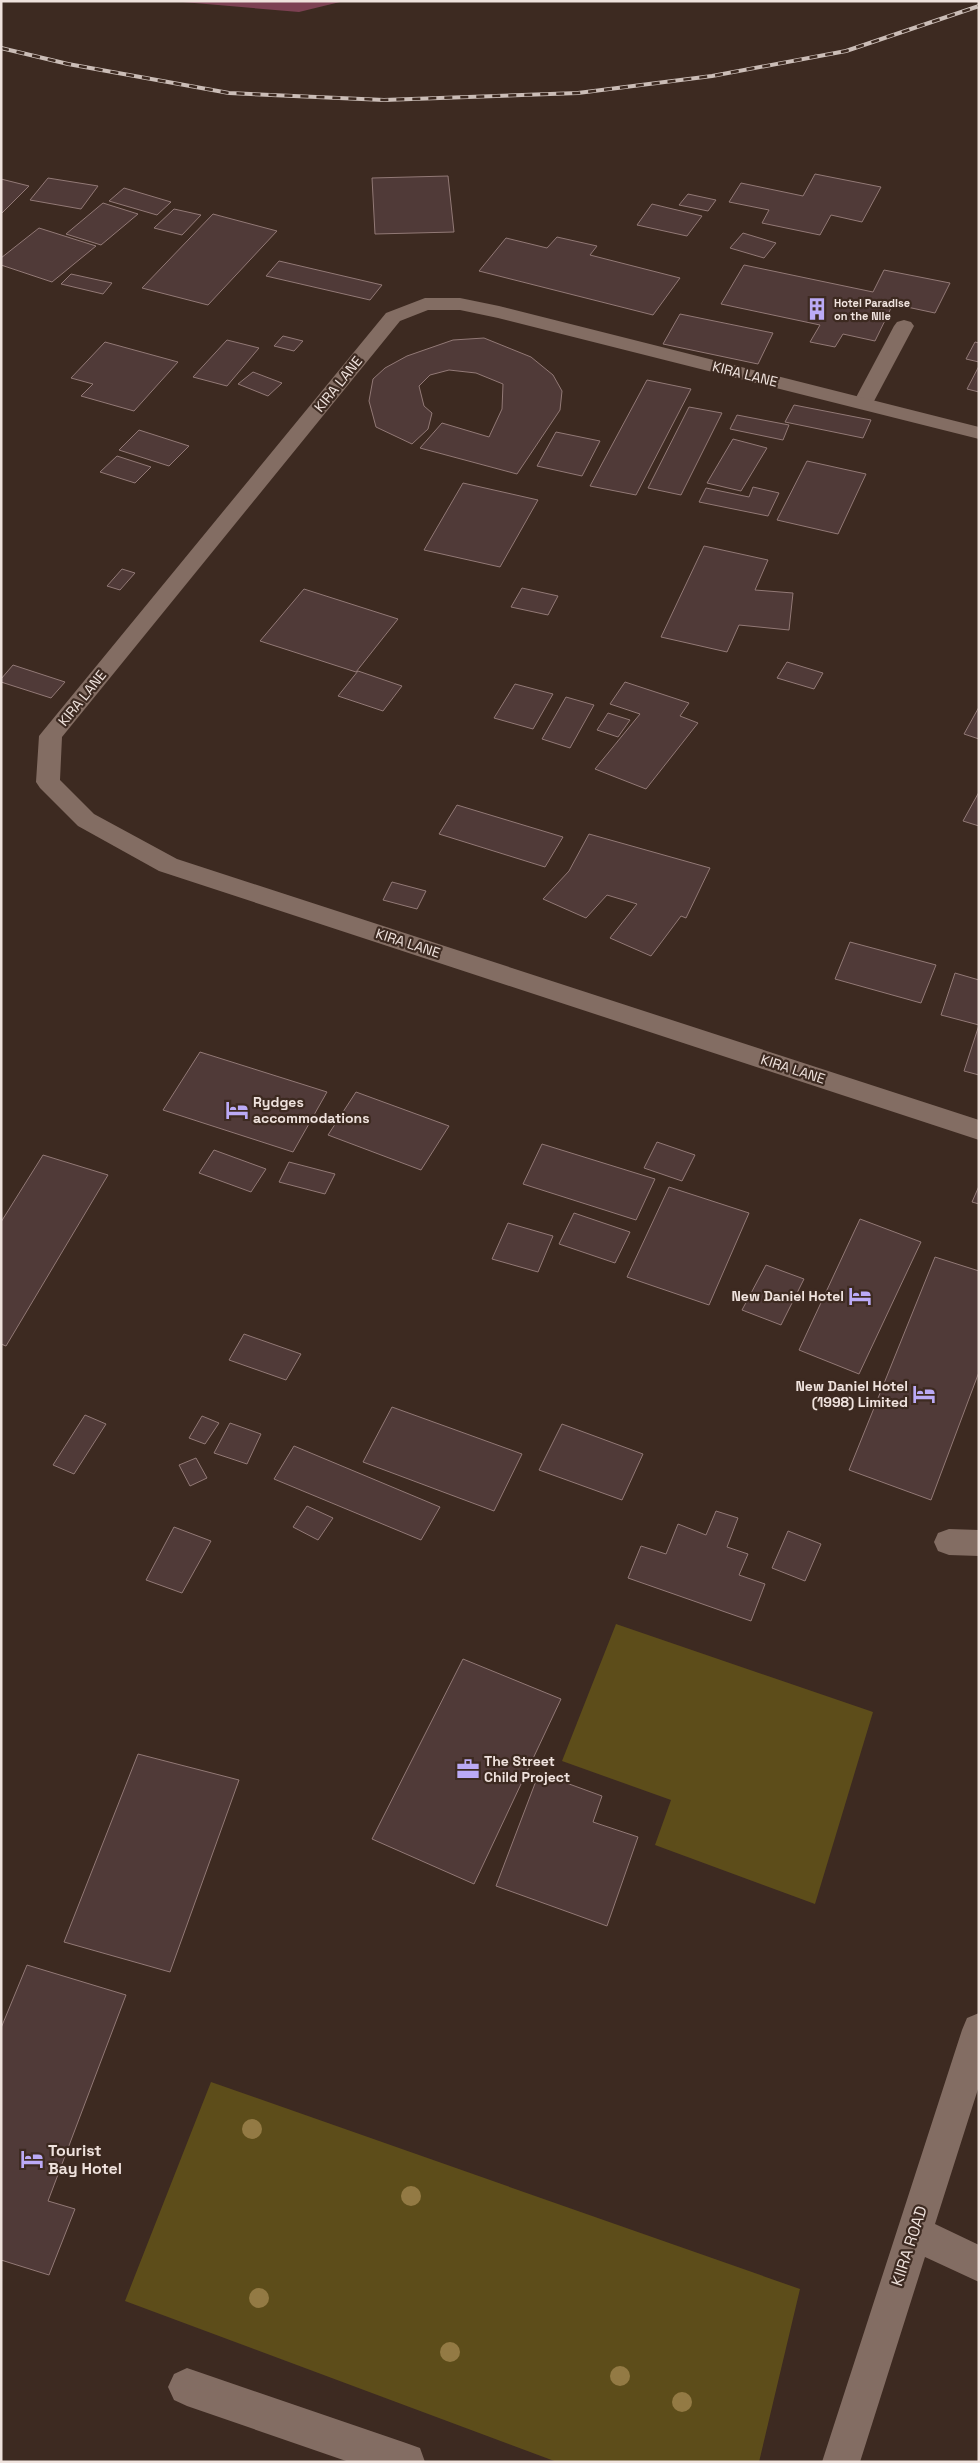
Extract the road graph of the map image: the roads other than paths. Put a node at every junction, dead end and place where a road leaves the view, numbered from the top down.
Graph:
1 (904, 326) dead end
2 (863, 403) junction
3 (979, 432) edge
4 (979, 1130) edge
5 (949, 1542) dead end
6 (979, 1543) edge
7 (979, 2030) edge
8 (913, 2233) junction
9 (979, 2264) edge
10 (187, 2387) dead end
11 (406, 2462) edge
12 (841, 2462) edge

1 - 2 street
2 - 3 street, KIRA LANE
2 - 4 street, KIRA LANE
5 - 6 street
7 - 8 street, KIIRA ROAD
8 - 9 street
8 - 12 street, KIIRA ROAD
10 - 11 street

